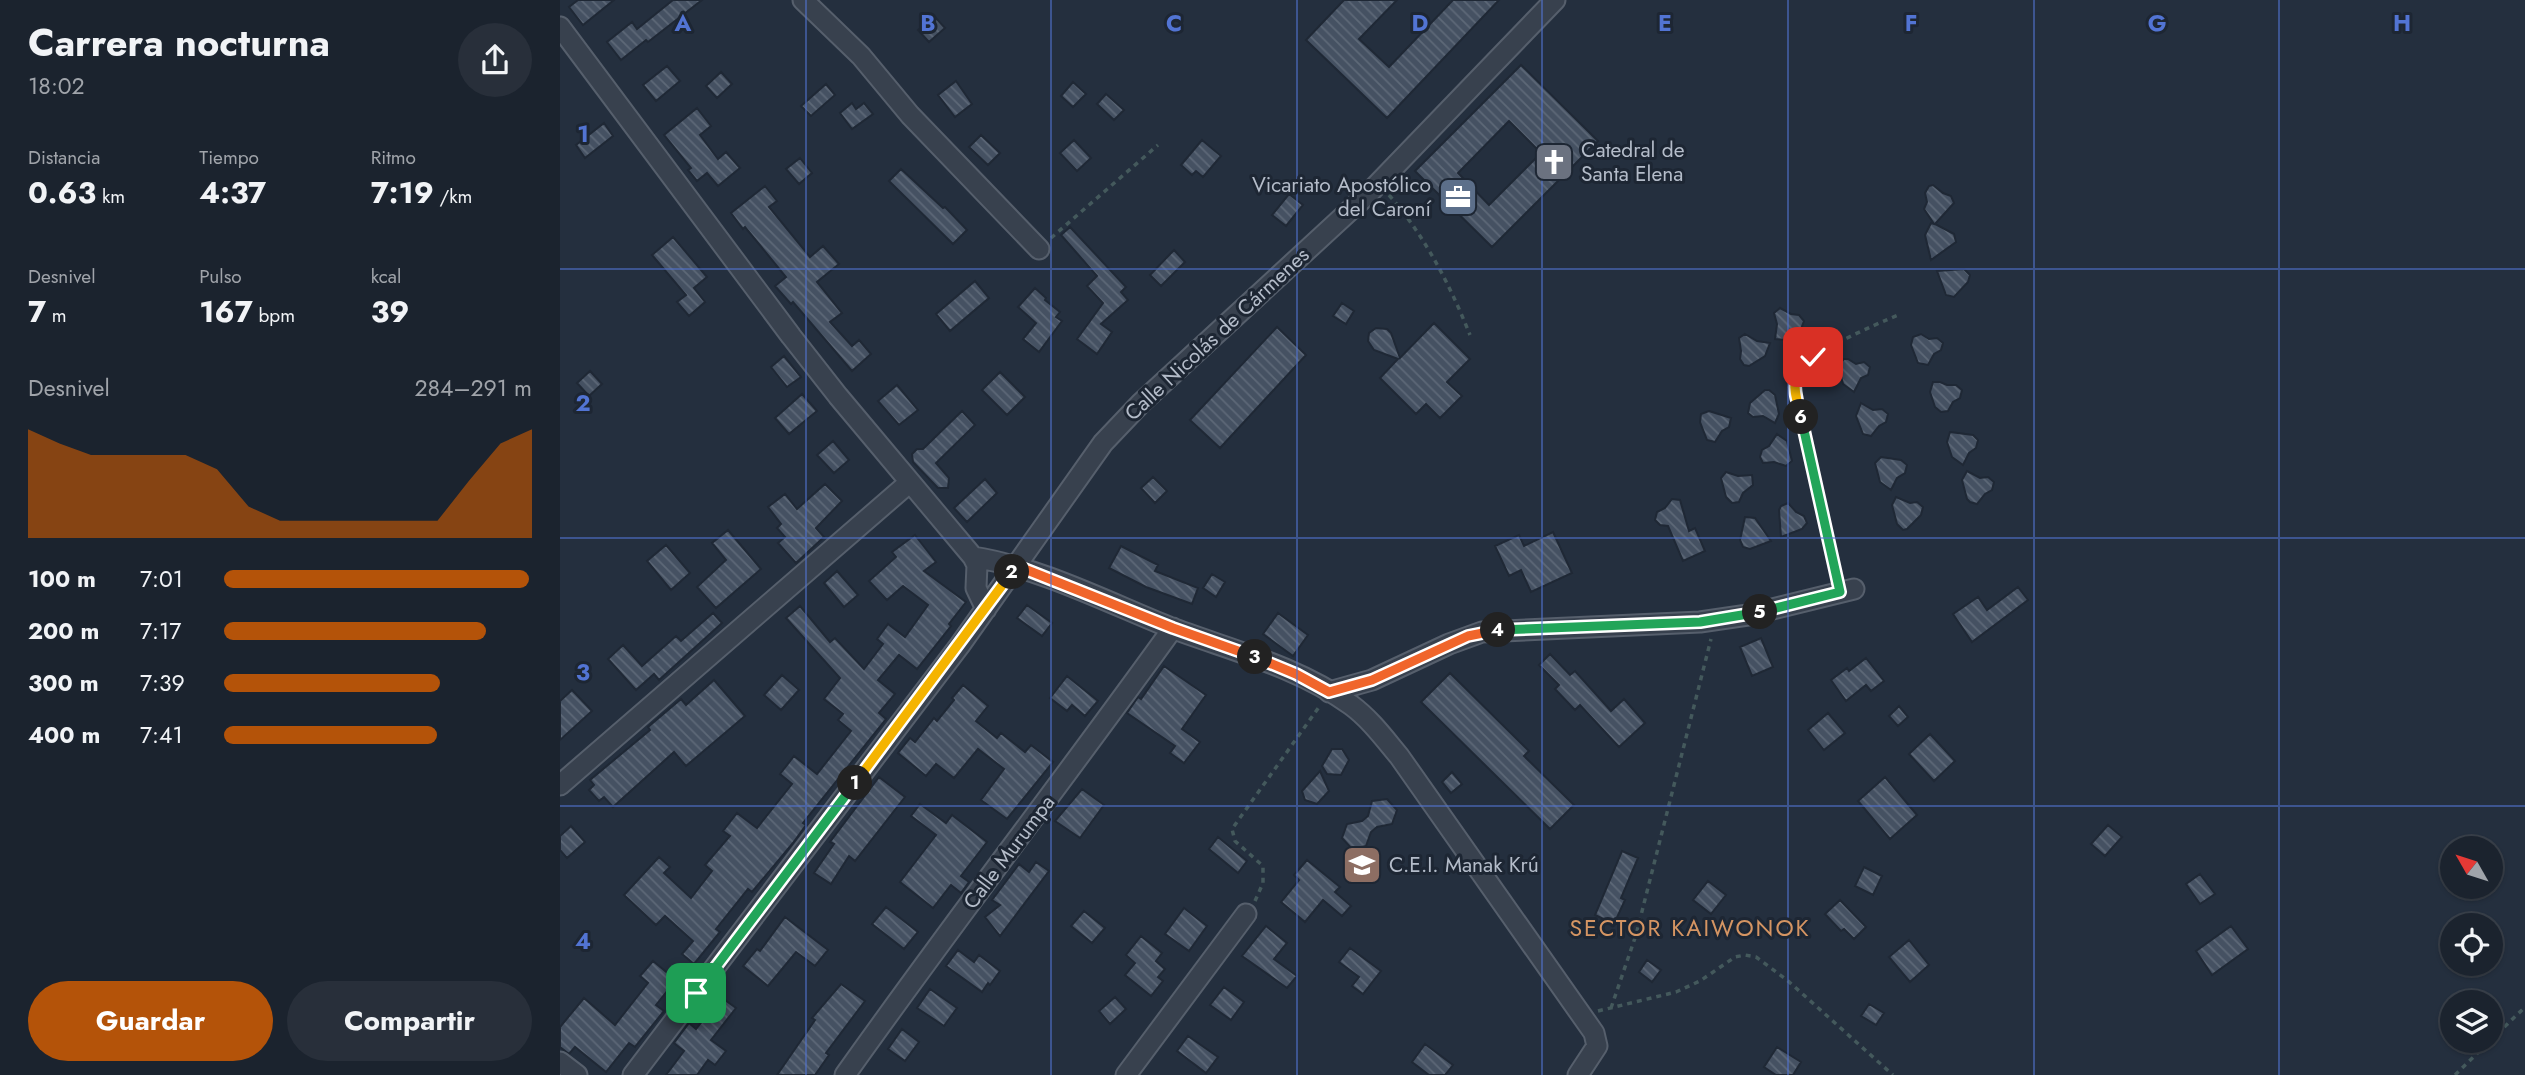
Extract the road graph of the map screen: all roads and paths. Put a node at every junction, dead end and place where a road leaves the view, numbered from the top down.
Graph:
1 (803, 0) edge
2 (1555, 0) edge
3 (560, 27) edge
4 (1158, 145) dead end
5 (1378, 183) junction
6 (1039, 249) joint
7 (1898, 315) dead end
8 (1470, 335) dead end
9 (910, 482) junction
10 (973, 557) junction
11 (1017, 566) junction
12 (1847, 591) joint
13 (986, 608) junction
14 (1716, 620) junction
15 (1173, 628) junction
16 (1329, 692) junction
17 (560, 785) edge
18 (1246, 914) joint
19 (2525, 1007) edge
20 (1611, 1008) junction
21 (1582, 1014) junction
22 (2503, 1028) edge
23 (2478, 1053) edge
24 (560, 1062) edge
25 (577, 1075) edge
26 (633, 1075) edge
27 (845, 1075) edge
28 (1126, 1075) edge
29 (1578, 1075) edge
30 (1893, 1075) edge
31 (2455, 1075) edge

1 - 6 street
2 - 5 street, Calle Nicolás de Cármenes
3 - 9 street
4 - 6 path
5 - 8 path
5 - 11 street, Calle Nicolás de Cármenes
7 - 12 path
9 - 10 street
9 - 17 street
10 - 11 street
10 - 13 street
11 - 13 street, Calle Nicolás de Cármenes
11 - 15 street
12 - 14 street
13 - 26 street, Calle Nicolás de Cármenes
14 - 16 street
14 - 20 path
15 - 16 street
15 - 27 street, Calle Murumpa
16 - 18 path
16 - 21 street
18 - 28 street
19 - 22 path
20 - 21 path
20 - 30 path
21 - 29 street
23 - 31 path
24 - 25 street

